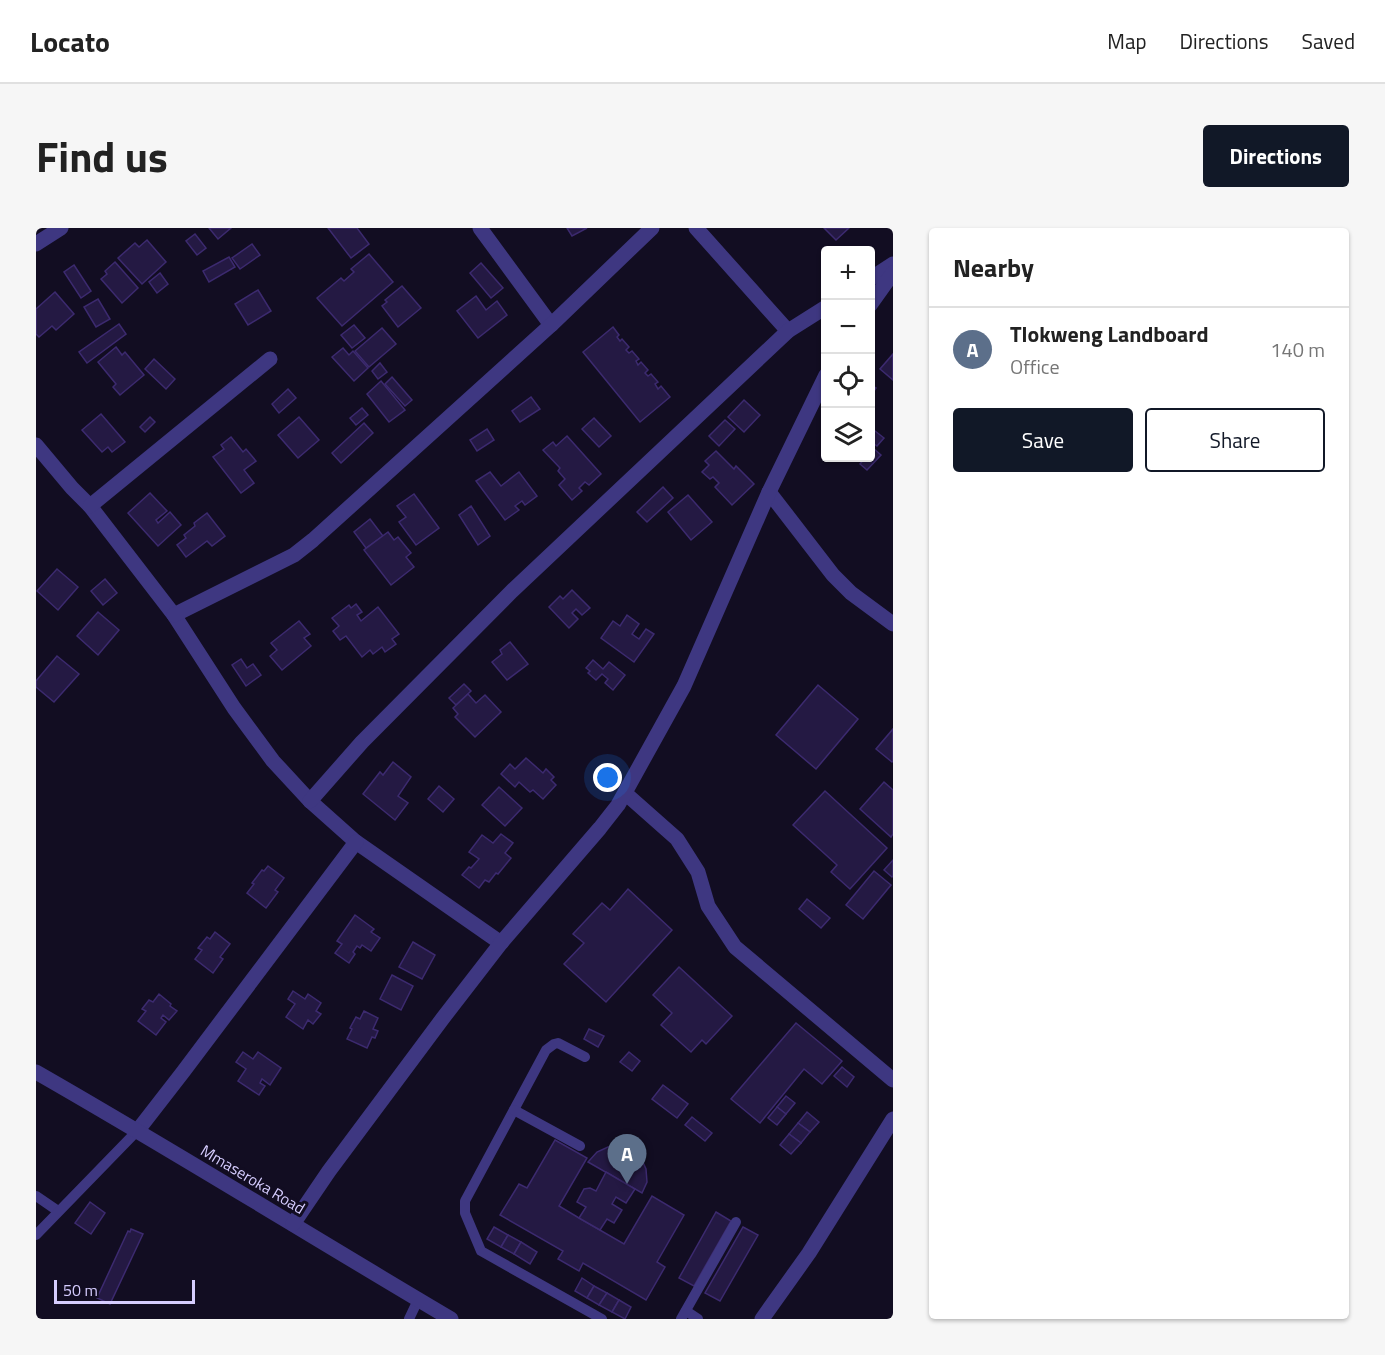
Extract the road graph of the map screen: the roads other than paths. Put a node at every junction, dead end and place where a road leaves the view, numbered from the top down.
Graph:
1 (61, 228) edge
2 (480, 228) edge
3 (652, 228) edge
4 (696, 228) edge
5 (36, 244) edge
6 (893, 264) edge
7 (893, 273) edge
8 (875, 276) edge
9 (874, 300) edge
10 (821, 310) edge
11 (551, 325) junction
12 (788, 331) junction
13 (270, 359) dead end
14 (821, 383) edge
15 (36, 445) edge
16 (769, 492) junction
17 (90, 507) junction
18 (174, 615) junction
19 (893, 624) edge
20 (625, 793) junction
21 (310, 801) junction
22 (356, 842) junction
23 (501, 943) junction
24 (585, 1057) dead end
25 (36, 1072) edge
26 (893, 1080) edge
27 (514, 1110) junction
28 (893, 1119) edge
29 (138, 1130) junction
30 (580, 1146) dead end
31 (36, 1196) edge
32 (58, 1212) junction
33 (736, 1222) dead end
34 (293, 1224) junction
35 (36, 1235) edge
36 (418, 1300) junction
37 (683, 1315) edge
38 (409, 1319) edge
39 (451, 1319) edge
40 (602, 1319) edge
41 (698, 1319) edge
42 (762, 1319) edge

1 - 5 street
2 - 11 street
3 - 11 street
4 - 12 street
6 - 8 street
7 - 9 street
10 - 12 street
11 - 18 street
12 - 21 street
13 - 17 street
14 - 16 street
15 - 17 street
16 - 19 street
16 - 20 street
17 - 18 street
18 - 21 street
20 - 23 street
20 - 26 street
21 - 22 street
22 - 23 street
22 - 29 street
23 - 34 street
24 - 27 lane
25 - 29 street, Mmaseroka Road
27 - 30 lane
27 - 40 lane
28 - 42 street
29 - 32 lane
29 - 34 street, Mmaseroka Road
31 - 32 lane
32 - 35 lane
33 - 37 lane
34 - 36 street, Mmaseroka Road
36 - 38 lane
36 - 39 street, Mmaseroka Road
37 - 41 lane

